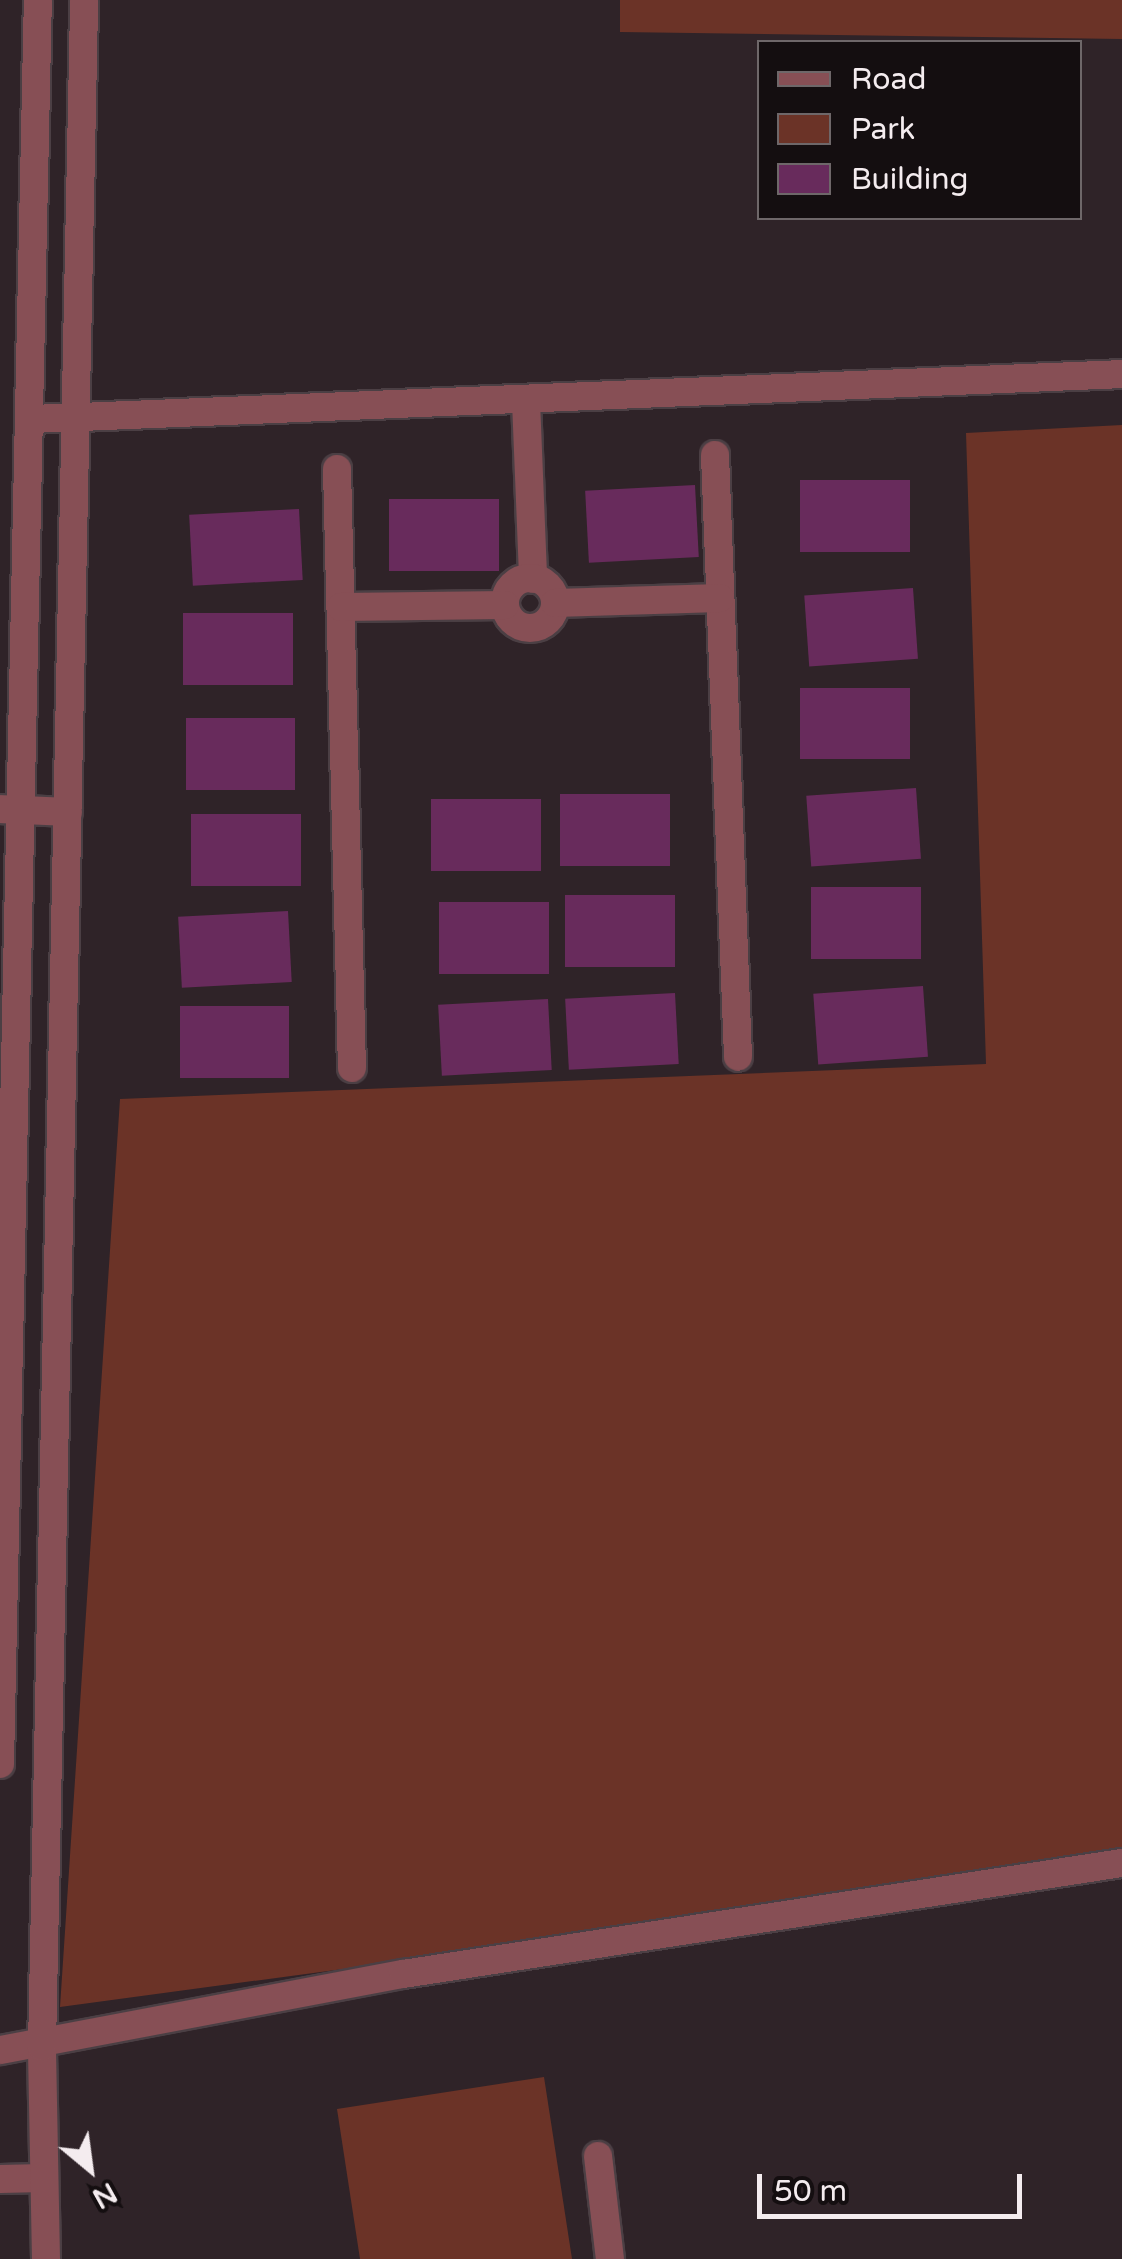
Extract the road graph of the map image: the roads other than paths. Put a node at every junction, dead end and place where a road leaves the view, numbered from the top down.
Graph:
1 (38, 0) edge
2 (84, 0) edge
3 (1122, 374) edge
4 (526, 400) junction
5 (32, 419) junction
6 (76, 419) junction
7 (714, 455) dead end
8 (337, 469) dead end
9 (533, 579) junction
10 (720, 598) junction
11 (554, 602) junction
12 (505, 605) junction
13 (341, 608) junction
14 (13, 808) edge
15 (68, 812) junction
16 (738, 1056) dead end
17 (352, 1068) dead end
18 (0, 1764) edge
19 (1122, 1863) edge
20 (42, 2047) junction
21 (0, 2050) edge
22 (598, 2156) dead end
23 (44, 2178) junction
24 (0, 2179) edge
25 (46, 2259) edge
26 (610, 2259) edge

1 - 5 street
2 - 6 street
3 - 4 street
4 - 6 street
4 - 9 street
5 - 6 street
5 - 14 street
6 - 15 street
7 - 10 street
8 - 13 street
9 - 11 street
9 - 12 street
10 - 11 street
10 - 16 street
11 - 12 street
12 - 13 street
13 - 17 street
14 - 15 street
14 - 18 street
15 - 20 street
19 - 20 street
20 - 21 street
20 - 23 street
22 - 26 street
23 - 24 street
23 - 25 street

